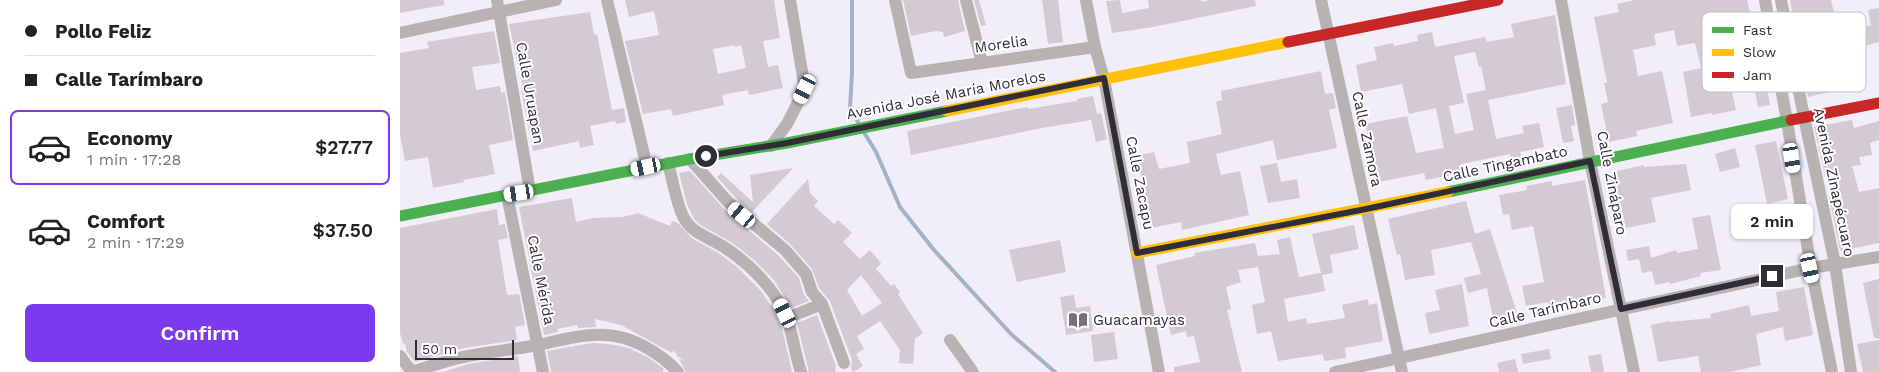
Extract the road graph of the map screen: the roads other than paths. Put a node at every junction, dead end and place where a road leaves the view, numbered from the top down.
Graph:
1 (497, 0) edge
2 (556, 0) edge
3 (607, 0) edge
4 (790, 0) edge
5 (895, 0) edge
6 (966, 0) edge
7 (1086, 0) edge
8 (1321, 0) edge
9 (1498, 0) edge
10 (1561, 0) edge
11 (500, 13) junction
12 (400, 33) edge
13 (1328, 34) junction
14 (1095, 47) junction
15 (982, 63) junction
16 (1104, 78) junction
17 (1781, 92) edge
18 (1799, 92) edge
19 (1879, 103) edge
20 (1804, 117) junction
21 (1786, 120) junction
22 (771, 146) junction
23 (690, 159) junction
24 (1590, 161) junction
25 (668, 163) junction
26 (646, 167) junction
27 (530, 192) junction
28 (507, 195) junction
29 (1366, 209) junction
30 (400, 216) edge
31 (1137, 253) junction
32 (1879, 257) edge
33 (1835, 264) junction
34 (1810, 268) junction
35 (822, 304) junction
36 (1621, 309) junction
37 (787, 318) junction
38 (950, 340) dead end
39 (537, 345) junction
40 (400, 356) edge
41 (1399, 359) junction
42 (844, 363) dead end
43 (411, 372) edge
44 (542, 372) edge
45 (678, 372) edge
46 (801, 372) edge
47 (973, 372) edge
48 (1159, 372) edge
49 (1335, 372) edge
50 (1402, 372) edge
51 (1634, 372) edge
52 (1832, 372) edge
53 (1851, 372) edge

1 - 11 street, Calle Uruapan
2 - 11 street
3 - 26 street
4 - 22 street
5 - 15 street, Morelia
6 - 15 street
7 - 14 street, Calle Zacapu
8 - 13 street, Calle Zamora
9 - 13 main road, Avenida José María Morelos
10 - 24 street, Calle Zináparo
11 - 12 street
11 - 27 street, Calle Uruapan
13 - 16 main road, Avenida José María Morelos
13 - 29 street, Calle Zamora
14 - 15 street, Morelia
14 - 16 street, Calle Zacapu
16 - 22 main road, Avenida José María Morelos
16 - 31 street, Calle Zacapu
17 - 21 street
18 - 20 street, Avenida Zinapécuaro
19 - 20 main road, Calle Tingambato
20 - 21 main road, Calle Tingambato
20 - 33 street, Avenida Zinapécuaro
21 - 24 main road, Calle Tingambato
21 - 34 street
22 - 23 main road, Avenida José María Morelos
23 - 25 main road, Avenida José María Morelos
23 - 35 street
24 - 29 main road, Calle Tingambato
24 - 36 street, Calle Zináparo
25 - 26 main road, Avenida José María Morelos
25 - 37 street
26 - 27 main road, Avenida José María Morelos
27 - 28 main road, Avenida José María Morelos
28 - 30 main road, Avenida José María Morelos
28 - 39 street, Calle Mérida
29 - 31 main road, Calle Tingambato
29 - 41 street, Calle Zamora
31 - 48 street, Calle Zacapu
32 - 33 street, Calle Tarímbaro
33 - 34 street, Calle Tarímbaro
33 - 53 street, Avenida Zinapécuaro
34 - 36 street, Calle Tarímbaro
34 - 52 street
35 - 37 street
35 - 42 street
36 - 41 street, Calle Tarímbaro
36 - 51 street, Calle Zináparo
37 - 46 street
38 - 47 street
39 - 43 street
39 - 44 street, Calle Mérida
39 - 45 street
40 - 43 street
41 - 49 street, Calle Tarímbaro
41 - 50 street, Calle Zamora

